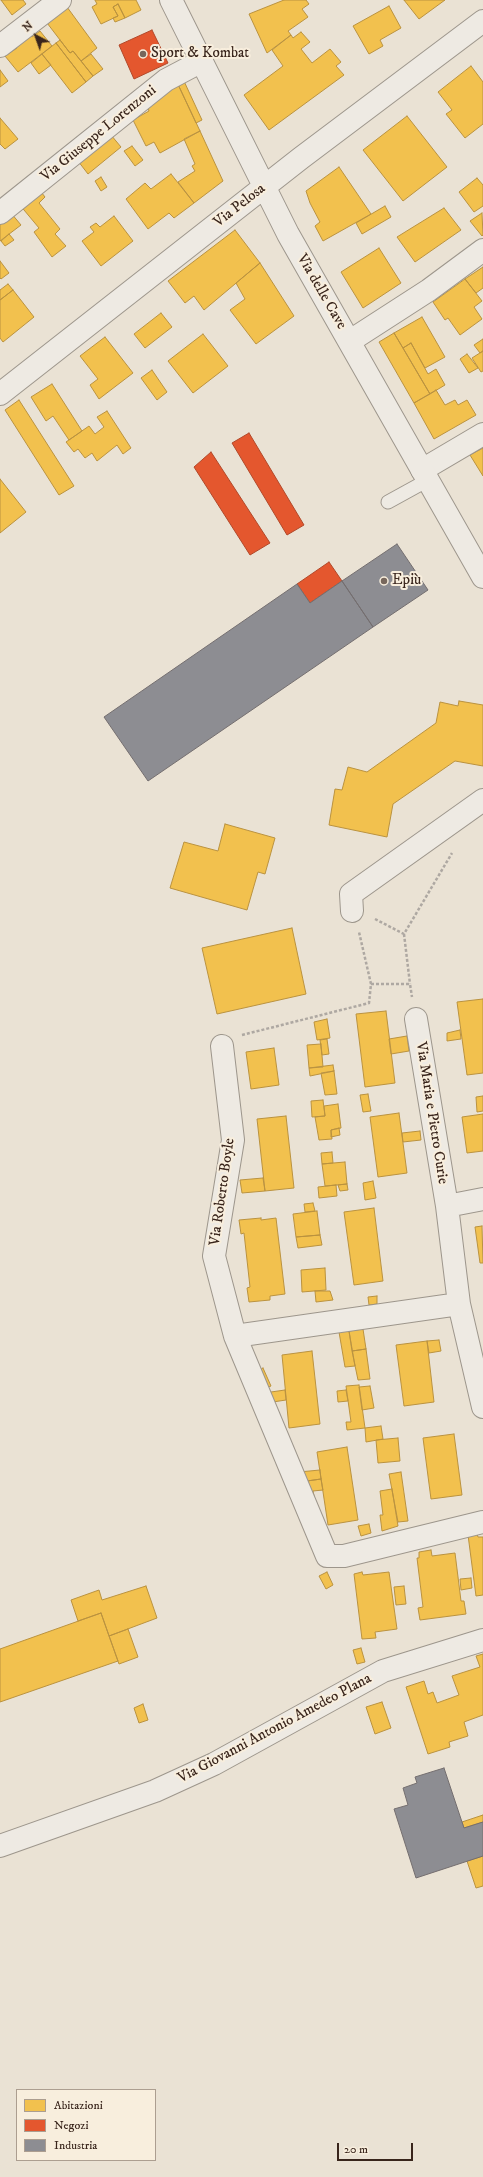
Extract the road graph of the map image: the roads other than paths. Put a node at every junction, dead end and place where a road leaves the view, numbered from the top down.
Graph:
1 (60, 0) edge
2 (172, 0) edge
3 (483, 21) edge
4 (0, 46) edge
5 (202, 61) junction
6 (264, 188) junction
7 (0, 213) edge
8 (483, 250) edge
9 (350, 341) junction
10 (0, 394) edge
11 (483, 434) edge
12 (425, 475) junction
13 (388, 502) dead end
14 (483, 577) edge
15 (483, 800) edge
16 (352, 911) road end
17 (416, 1019) road end
18 (222, 1046) road end
19 (483, 1199) edge
20 (447, 1206) junction
21 (459, 1304) junction
22 (235, 1336) junction
23 (483, 1407) edge
24 (483, 1522) edge
25 (483, 1640) edge
26 (0, 1846) edge

1 - 4 street
2 - 5 street, Via delle Cave
3 - 6 street, Via Pelosa
5 - 6 street, Via delle Cave
5 - 7 street, Via Giuseppe Lorenzoni
6 - 9 street, Via delle Cave
6 - 10 street, Via Pelosa
8 - 9 street
9 - 12 street, Via delle Cave
11 - 12 street
12 - 13 lane
12 - 14 street, Via delle Cave
15 - 16 street
17 - 20 street, Via Maria e Pietro Curie
18 - 22 street, Via Roberto Boyle
19 - 20 street, Via Maria e Pietro Curie
20 - 21 street, Via Maria e Pietro Curie
21 - 22 street
21 - 23 street, Via Maria e Pietro Curie
22 - 24 street, Via Roberto Boyle
25 - 26 street, Via Giovanni Antonio Amedeo Plana

